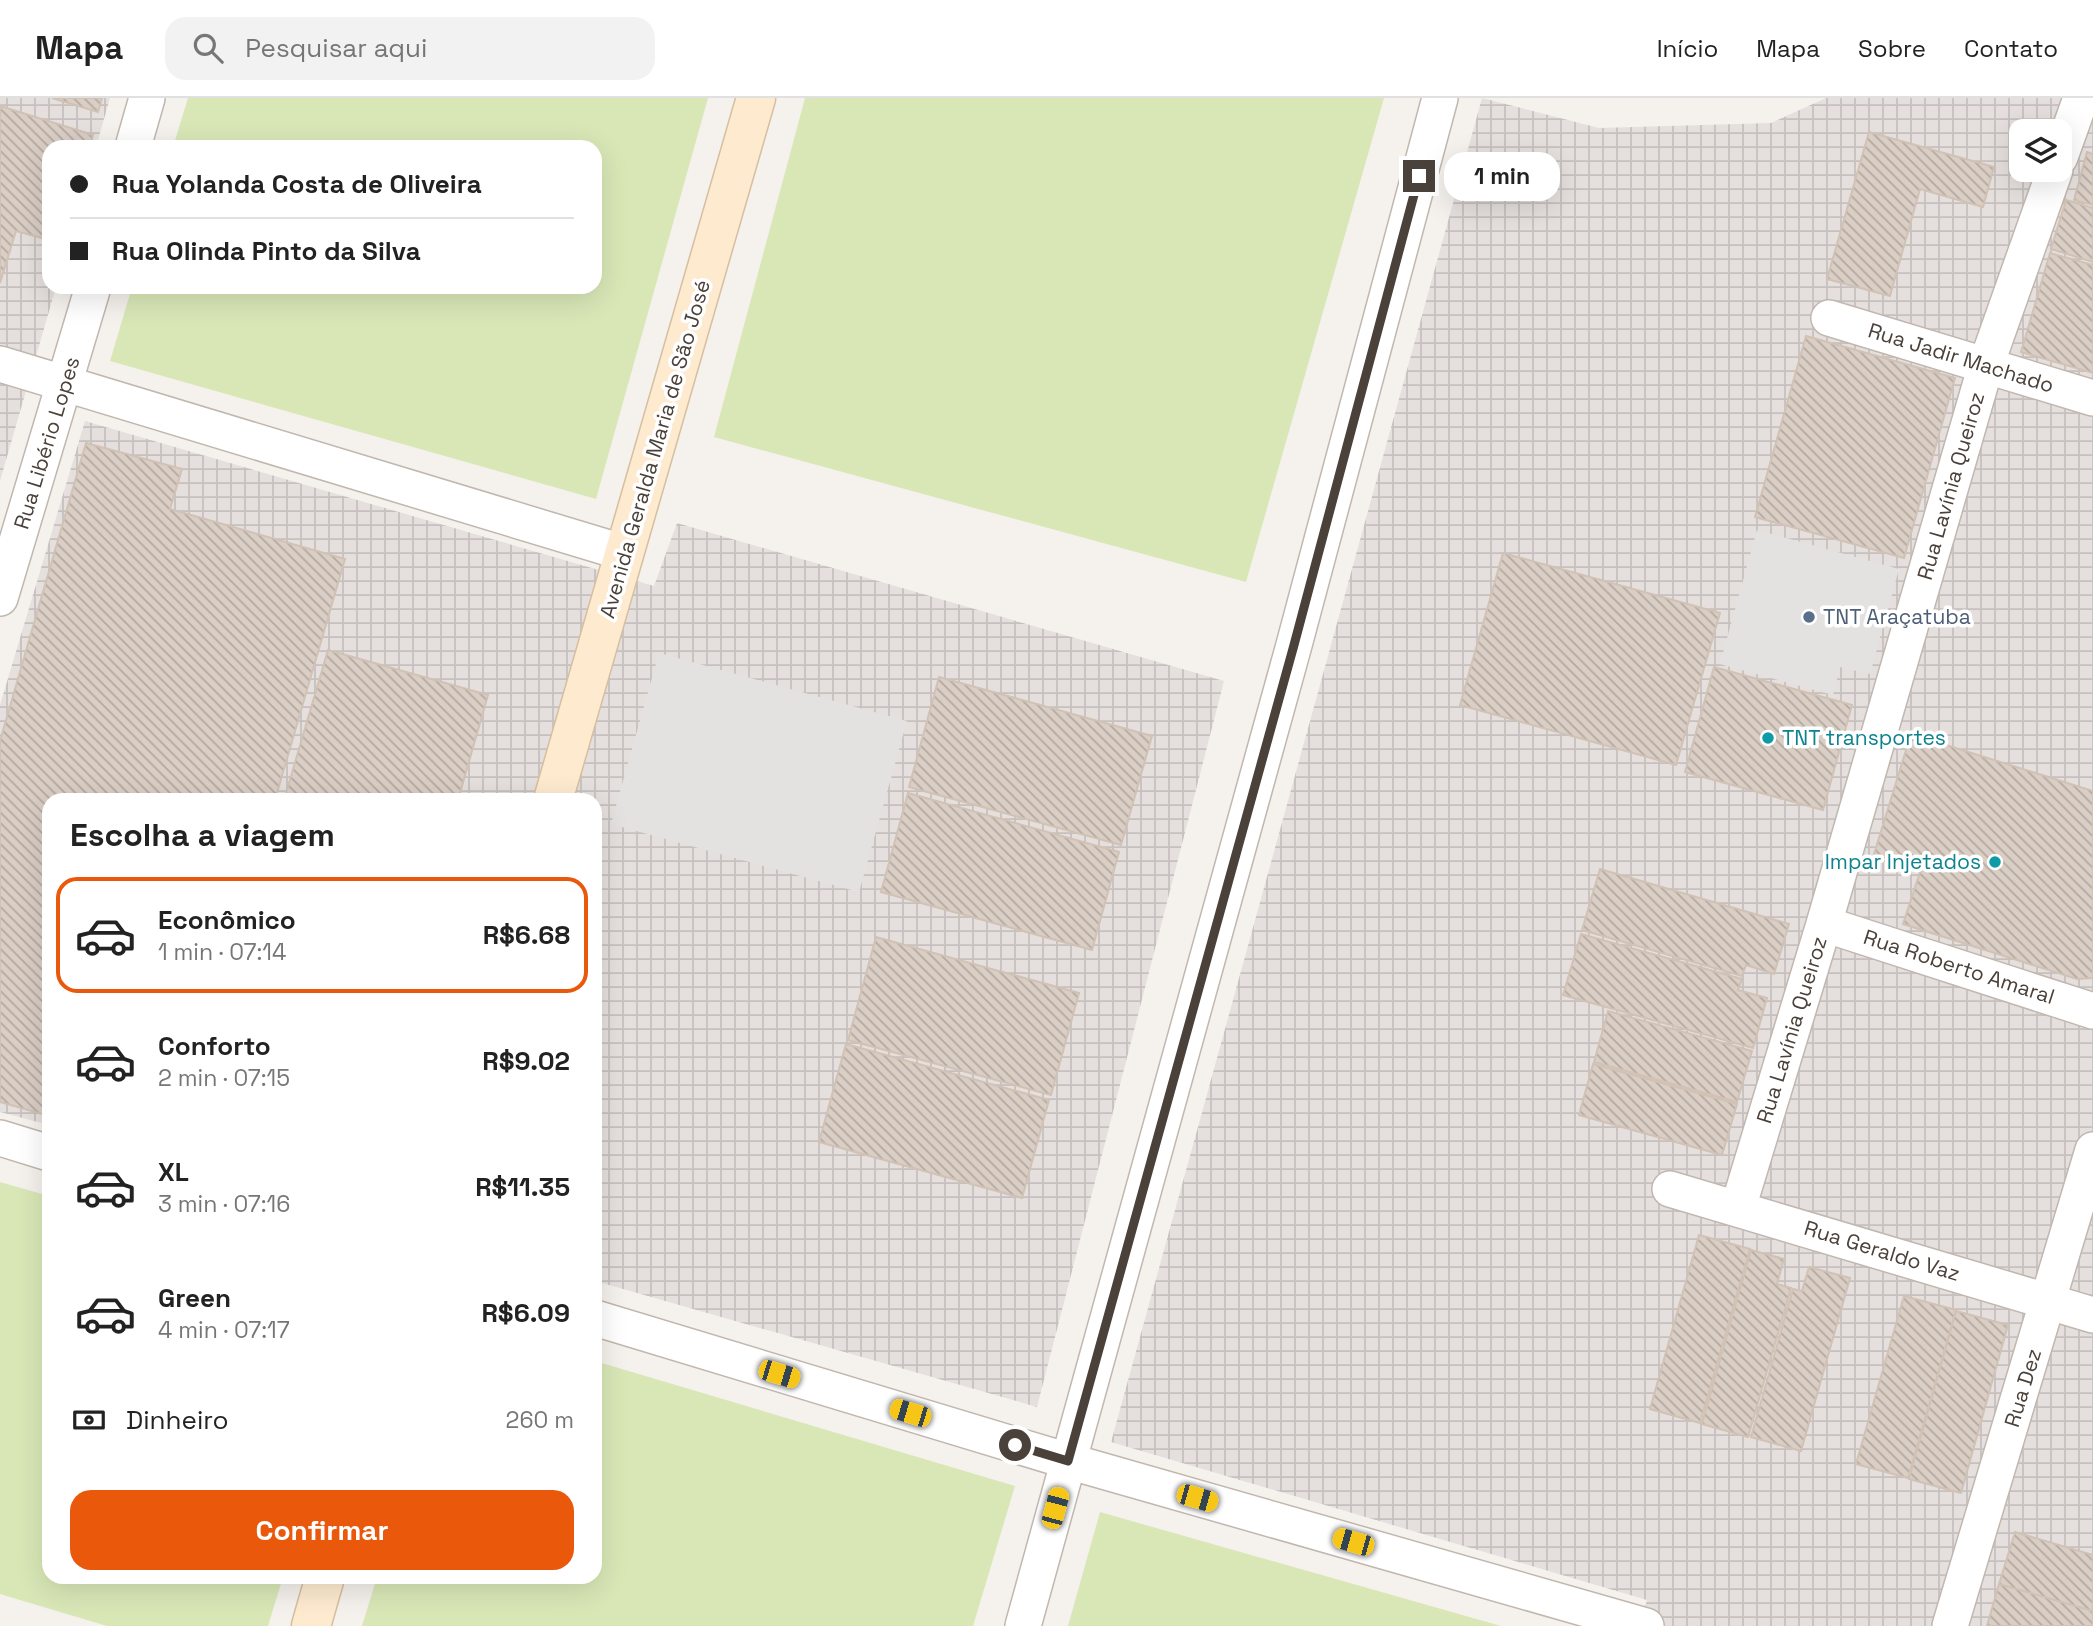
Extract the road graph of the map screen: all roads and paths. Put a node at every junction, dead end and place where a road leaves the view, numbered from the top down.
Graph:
1 (147, 98) edge
2 (756, 98) edge
3 (1440, 98) edge
4 (2081, 98) edge
5 (2072, 123) edge
6 (135, 140) edge
7 (2051, 182) edge
8 (91, 294) edge
9 (1829, 318) dead end
10 (0, 364) edge
11 (1986, 365) junction
12 (65, 383) junction
13 (2093, 398) edge
14 (625, 553) junction
15 (0, 598) edge
16 (555, 793) edge
17 (1824, 924) junction
18 (2093, 1011) edge
19 (0, 1138) edge
20 (2093, 1150) edge
21 (42, 1151) edge
22 (1670, 1189) dead end
23 (1738, 1208) junction
24 (2049, 1301) junction
25 (2093, 1315) edge
26 (602, 1320) edge
27 (1068, 1461) junction
28 (323, 1584) edge
29 (1611, 1621) edge
30 (311, 1626) edge
31 (1023, 1626) edge
32 (1646, 1626) edge
33 (1950, 1626) edge

1 - 6 street
2 - 14 street, Avenida Geralda Maria de São José
3 - 27 street
4 - 5 street
7 - 11 street, Rua Lavínia Queiroz
8 - 12 street, Rua Libério Lopes
9 - 11 street, Rua Jadir Machado
10 - 12 street
11 - 13 street, Rua Jadir Machado
11 - 17 street, Rua Lavínia Queiroz
12 - 14 street
12 - 15 street, Rua Libério Lopes
14 - 16 street, Avenida Geralda Maria de São José
17 - 18 street, Rua Roberto Amaral
17 - 23 street, Rua Lavínia Queiroz
19 - 21 street
20 - 24 street, Rua Dez
22 - 23 street, Rua Geraldo Vaz
23 - 24 street, Rua Geraldo Vaz
24 - 25 street, Rua Geraldo Vaz
24 - 33 street, Rua Dez
26 - 27 street
27 - 29 street
27 - 31 street
28 - 30 street
29 - 32 street

